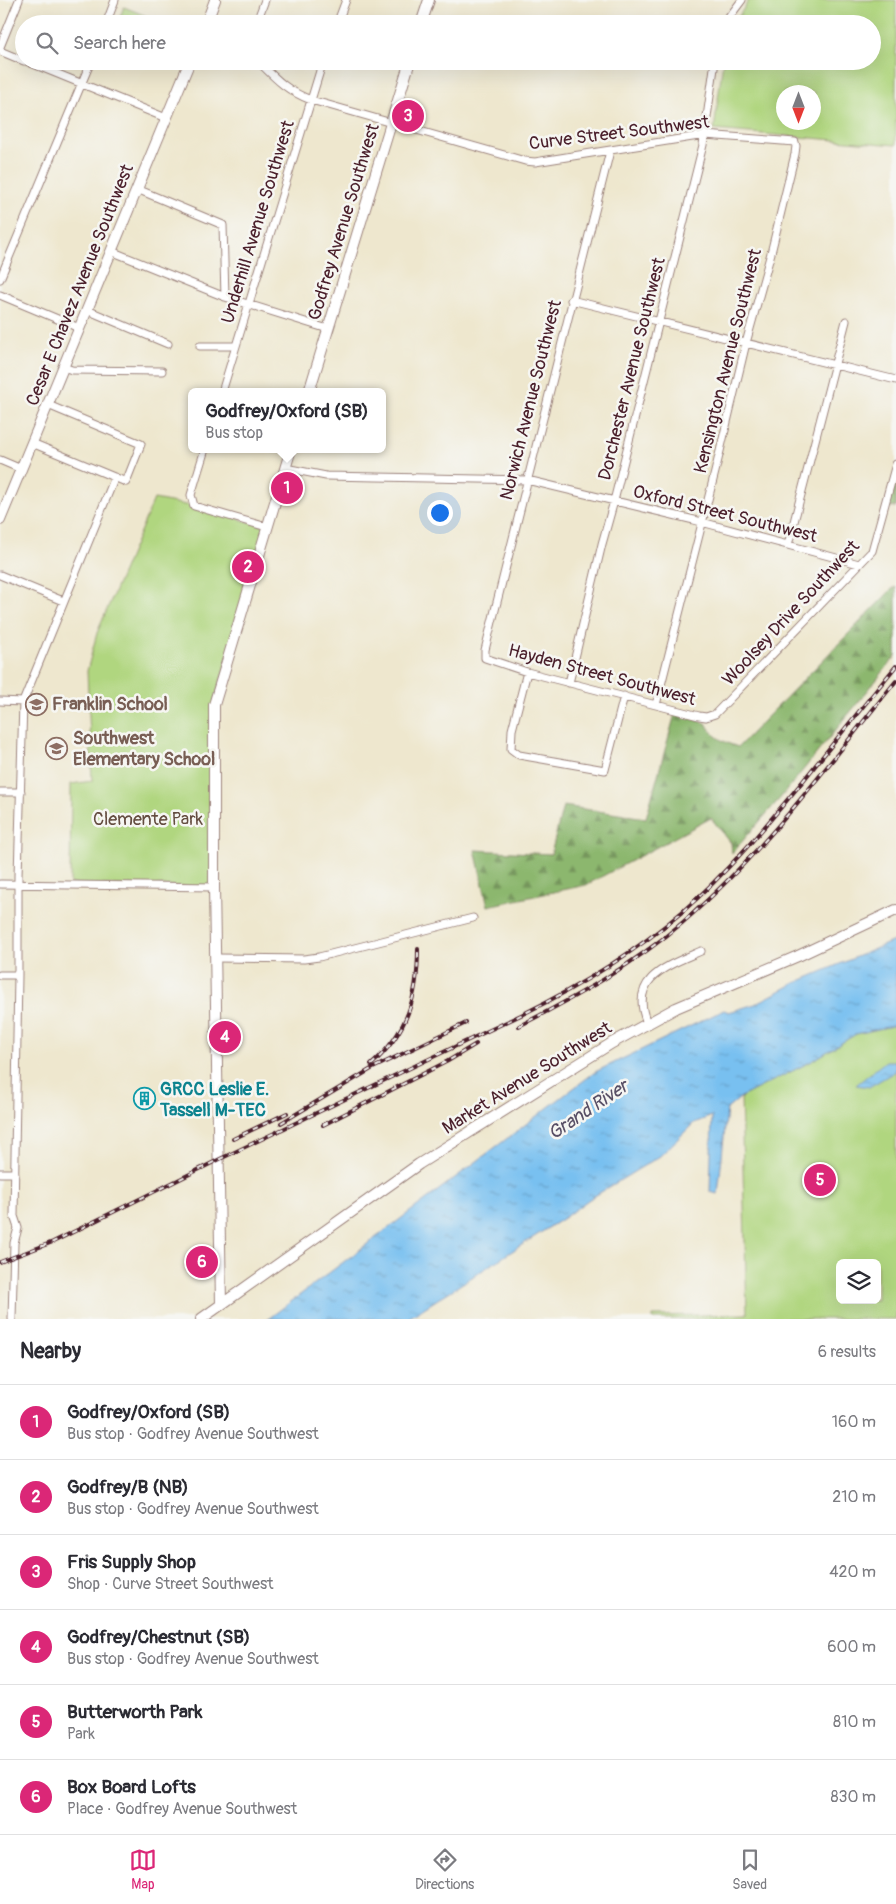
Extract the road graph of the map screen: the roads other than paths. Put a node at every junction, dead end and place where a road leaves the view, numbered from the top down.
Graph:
1 (19, 0) edge
2 (115, 0) edge
3 (215, 0) edge
4 (266, 0) edge
5 (346, 0) edge
6 (429, 0) edge
7 (742, 0) edge
8 (109, 15) edge
9 (211, 15) edge
10 (260, 15) edge
11 (340, 15) edge
12 (425, 15) edge
13 (731, 15) edge
14 (0, 47) edge
15 (0, 51) edge
16 (15, 57) edge
17 (47, 70) edge
18 (87, 70) edge
19 (186, 70) edge
20 (267, 70) edge
21 (320, 70) edge
22 (407, 70) edge
23 (714, 70) edge
24 (82, 84) junction
25 (311, 100) junction
26 (166, 118) junction
27 (391, 123) junction
28 (705, 135) junction
29 (794, 142) joint
30 (610, 151) junction
31 (137, 189) junction
32 (111, 251) junction
33 (0, 279) edge
34 (0, 294) edge
35 (225, 297) junction
36 (571, 300) junction
37 (249, 304) junction
38 (87, 310) junction
39 (846, 321) dead end
40 (658, 322) junction
41 (80, 328) junction
42 (328, 328) junction
43 (746, 343) junction
44 (168, 344) dead end
45 (200, 346) dead end
46 (236, 346) junction
47 (834, 364) junction
48 (63, 367) junction
49 (162, 371) dead end
50 (896, 380) edge
51 (223, 388) edge
52 (310, 388) edge
53 (48, 406) junction
54 (32, 443) junction
55 (204, 453) edge
56 (290, 453) edge
57 (0, 460) edge
58 (896, 464) edge
59 (285, 468) junction
60 (21, 469) junction
61 (115, 478) junction
62 (527, 480) junction
63 (614, 502) junction
64 (0, 520) edge
65 (702, 522) junction
66 (266, 527) junction
67 (788, 545) junction
68 (859, 564) junction
69 (0, 574) edge
70 (63, 601) junction
71 (485, 658) joint
72 (527, 672) junction
73 (569, 683) junction
74 (624, 696) junction
75 (0, 701) edge
76 (23, 702) junction
77 (656, 705) junction
78 (712, 715) joint
79 (0, 792) edge
80 (21, 792) junction
81 (0, 884) edge
82 (18, 884) junction
83 (214, 887) junction
84 (896, 910) edge
85 (473, 918) dead end
86 (700, 952) dead end
87 (216, 958) junction
88 (0, 975) edge
89 (18, 975) junction
90 (647, 1023) junction
91 (0, 1173) edge
92 (15, 1173) junction
93 (221, 1304) junction
94 (12, 1319) edge
95 (201, 1319) edge

1 - 14 street
2 - 8 street
3 - 9 main road
4 - 10 street
5 - 11 street
6 - 12 main road
7 - 13 street
15 - 16 street
17 - 24 street
18 - 24 street
19 - 26 main road, Cesar E Chavez Avenue Southwest
20 - 25 street, Curve Street Southwest
21 - 25 street, Underhill Avenue Southwest
22 - 27 main road, Godfrey Avenue Southwest
23 - 28 street, Dorchester Avenue Southwest
24 - 26 street
24 - 33 street
25 - 27 street, Curve Street Southwest
25 - 37 street, Underhill Avenue Southwest
26 - 31 main road, Cesar E Chavez Avenue Southwest
27 - 30 street, Curve Street Southwest
27 - 42 main road, Godfrey Avenue Southwest
28 - 29 street, Curve Street Southwest
28 - 30 street, Curve Street Southwest
28 - 40 street, Dorchester Avenue Southwest
29 - 43 street, Kensington Avenue Southwest
30 - 36 street, Norwich Avenue Southwest
31 - 32 main road, Cesar E Chavez Avenue Southwest
31 - 35 street
32 - 35 street
32 - 38 main road, Cesar E Chavez Avenue Southwest
34 - 41 street
35 - 37 street
36 - 40 street
36 - 62 street, Norwich Avenue Southwest
37 - 42 street
37 - 46 street, Underhill Avenue Southwest
38 - 41 main road, Cesar E Chavez Avenue Southwest
38 - 44 street
39 - 47 street
40 - 43 street
40 - 63 street, Dorchester Avenue Southwest
41 - 48 main road, Cesar E Chavez Avenue Southwest
42 - 52 main road, Godfrey Avenue Southwest
43 - 47 street
43 - 65 street, Kensington Avenue Southwest
45 - 46 street
46 - 51 street, Underhill Avenue Southwest
47 - 50 street
47 - 67 street
48 - 49 street
48 - 53 main road, Cesar E Chavez Avenue Southwest
53 - 54 main road, Cesar E Chavez Avenue Southwest
53 - 61 street
54 - 60 main road, Cesar E Chavez Avenue Southwest
54 - 61 street
55 - 66 street
56 - 59 main road
57 - 60 street
58 - 68 street, Woolsey Drive Southwest
59 - 62 street, Oxford Street Southwest
59 - 66 main road
60 - 64 main road, Cesar E Chavez Avenue Southwest
61 - 70 street
62 - 63 street, Oxford Street Southwest
62 - 71 street, Norwich Avenue Southwest
63 - 65 street, Oxford Street Southwest
63 - 73 street, Dorchester Avenue Southwest
65 - 67 street, Oxford Street Southwest
65 - 77 street, Kensington Avenue Southwest
66 - 83 main road
67 - 68 street, Oxford Street Southwest
68 - 78 street, Woolsey Drive Southwest
69 - 70 street
70 - 76 street
71 - 72 street, Hayden Street Southwest
72 - 73 street, Hayden Street Southwest
72 - 74 street
73 - 74 street, Hayden Street Southwest
74 - 77 street, Hayden Street Southwest
75 - 76 street
76 - 80 street
77 - 78 street, Hayden Street Southwest
79 - 80 street
80 - 82 street
81 - 82 street
82 - 83 street
82 - 89 street
83 - 87 main road
84 - 90 main road, Market Avenue Southwest
85 - 87 street
86 - 90 street
87 - 93 main road
88 - 89 street
89 - 92 street
90 - 93 main road, Market Avenue Southwest
91 - 92 street
92 - 94 street
93 - 95 main road, Market Avenue Southwest

